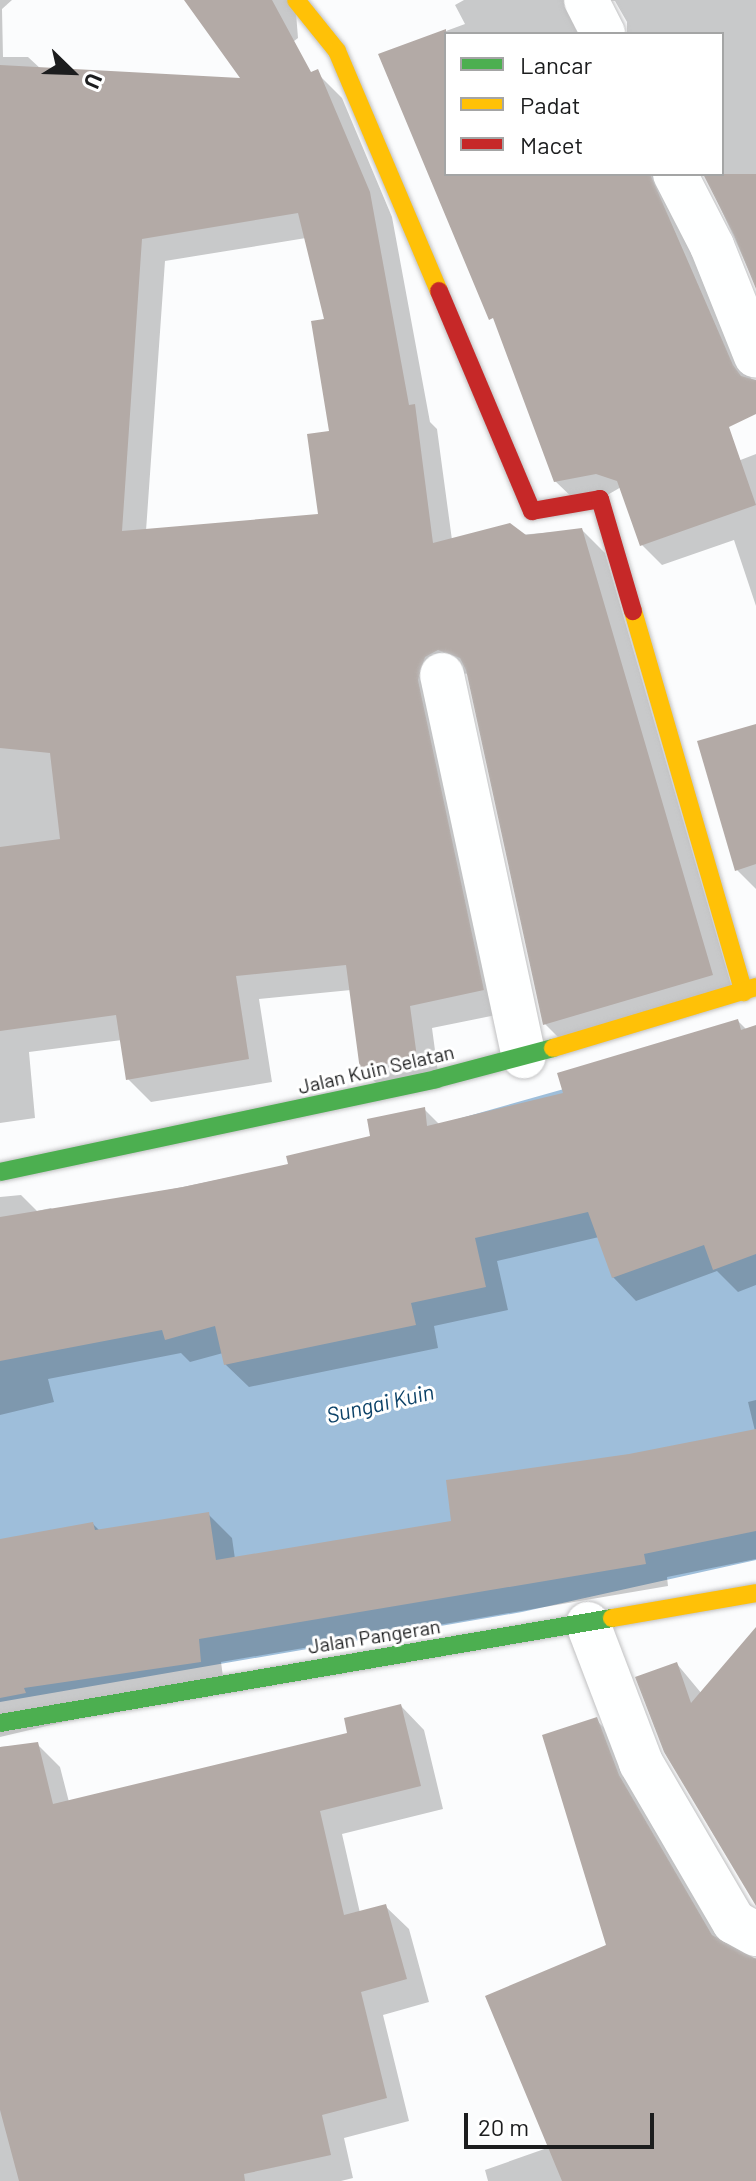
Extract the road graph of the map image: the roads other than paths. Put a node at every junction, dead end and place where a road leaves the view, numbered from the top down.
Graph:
1 (296, 0) edge
2 (586, 0) edge
3 (602, 32) edge
4 (676, 176) edge
5 (756, 356) edge
6 (442, 675) dead end
7 (750, 990) edge
8 (524, 1056) junction
9 (0, 1172) edge
10 (756, 1593) edge
11 (588, 1624) junction
12 (0, 1723) edge
13 (756, 1934) edge

1 - 7 street
2 - 3 street
4 - 5 street
6 - 8 street
7 - 8 street, Jalan Kuin Selatan
8 - 9 street, Jalan Kuin Selatan
10 - 11 street, Jalan Pangeran
11 - 12 street, Jalan Pangeran
11 - 13 street

